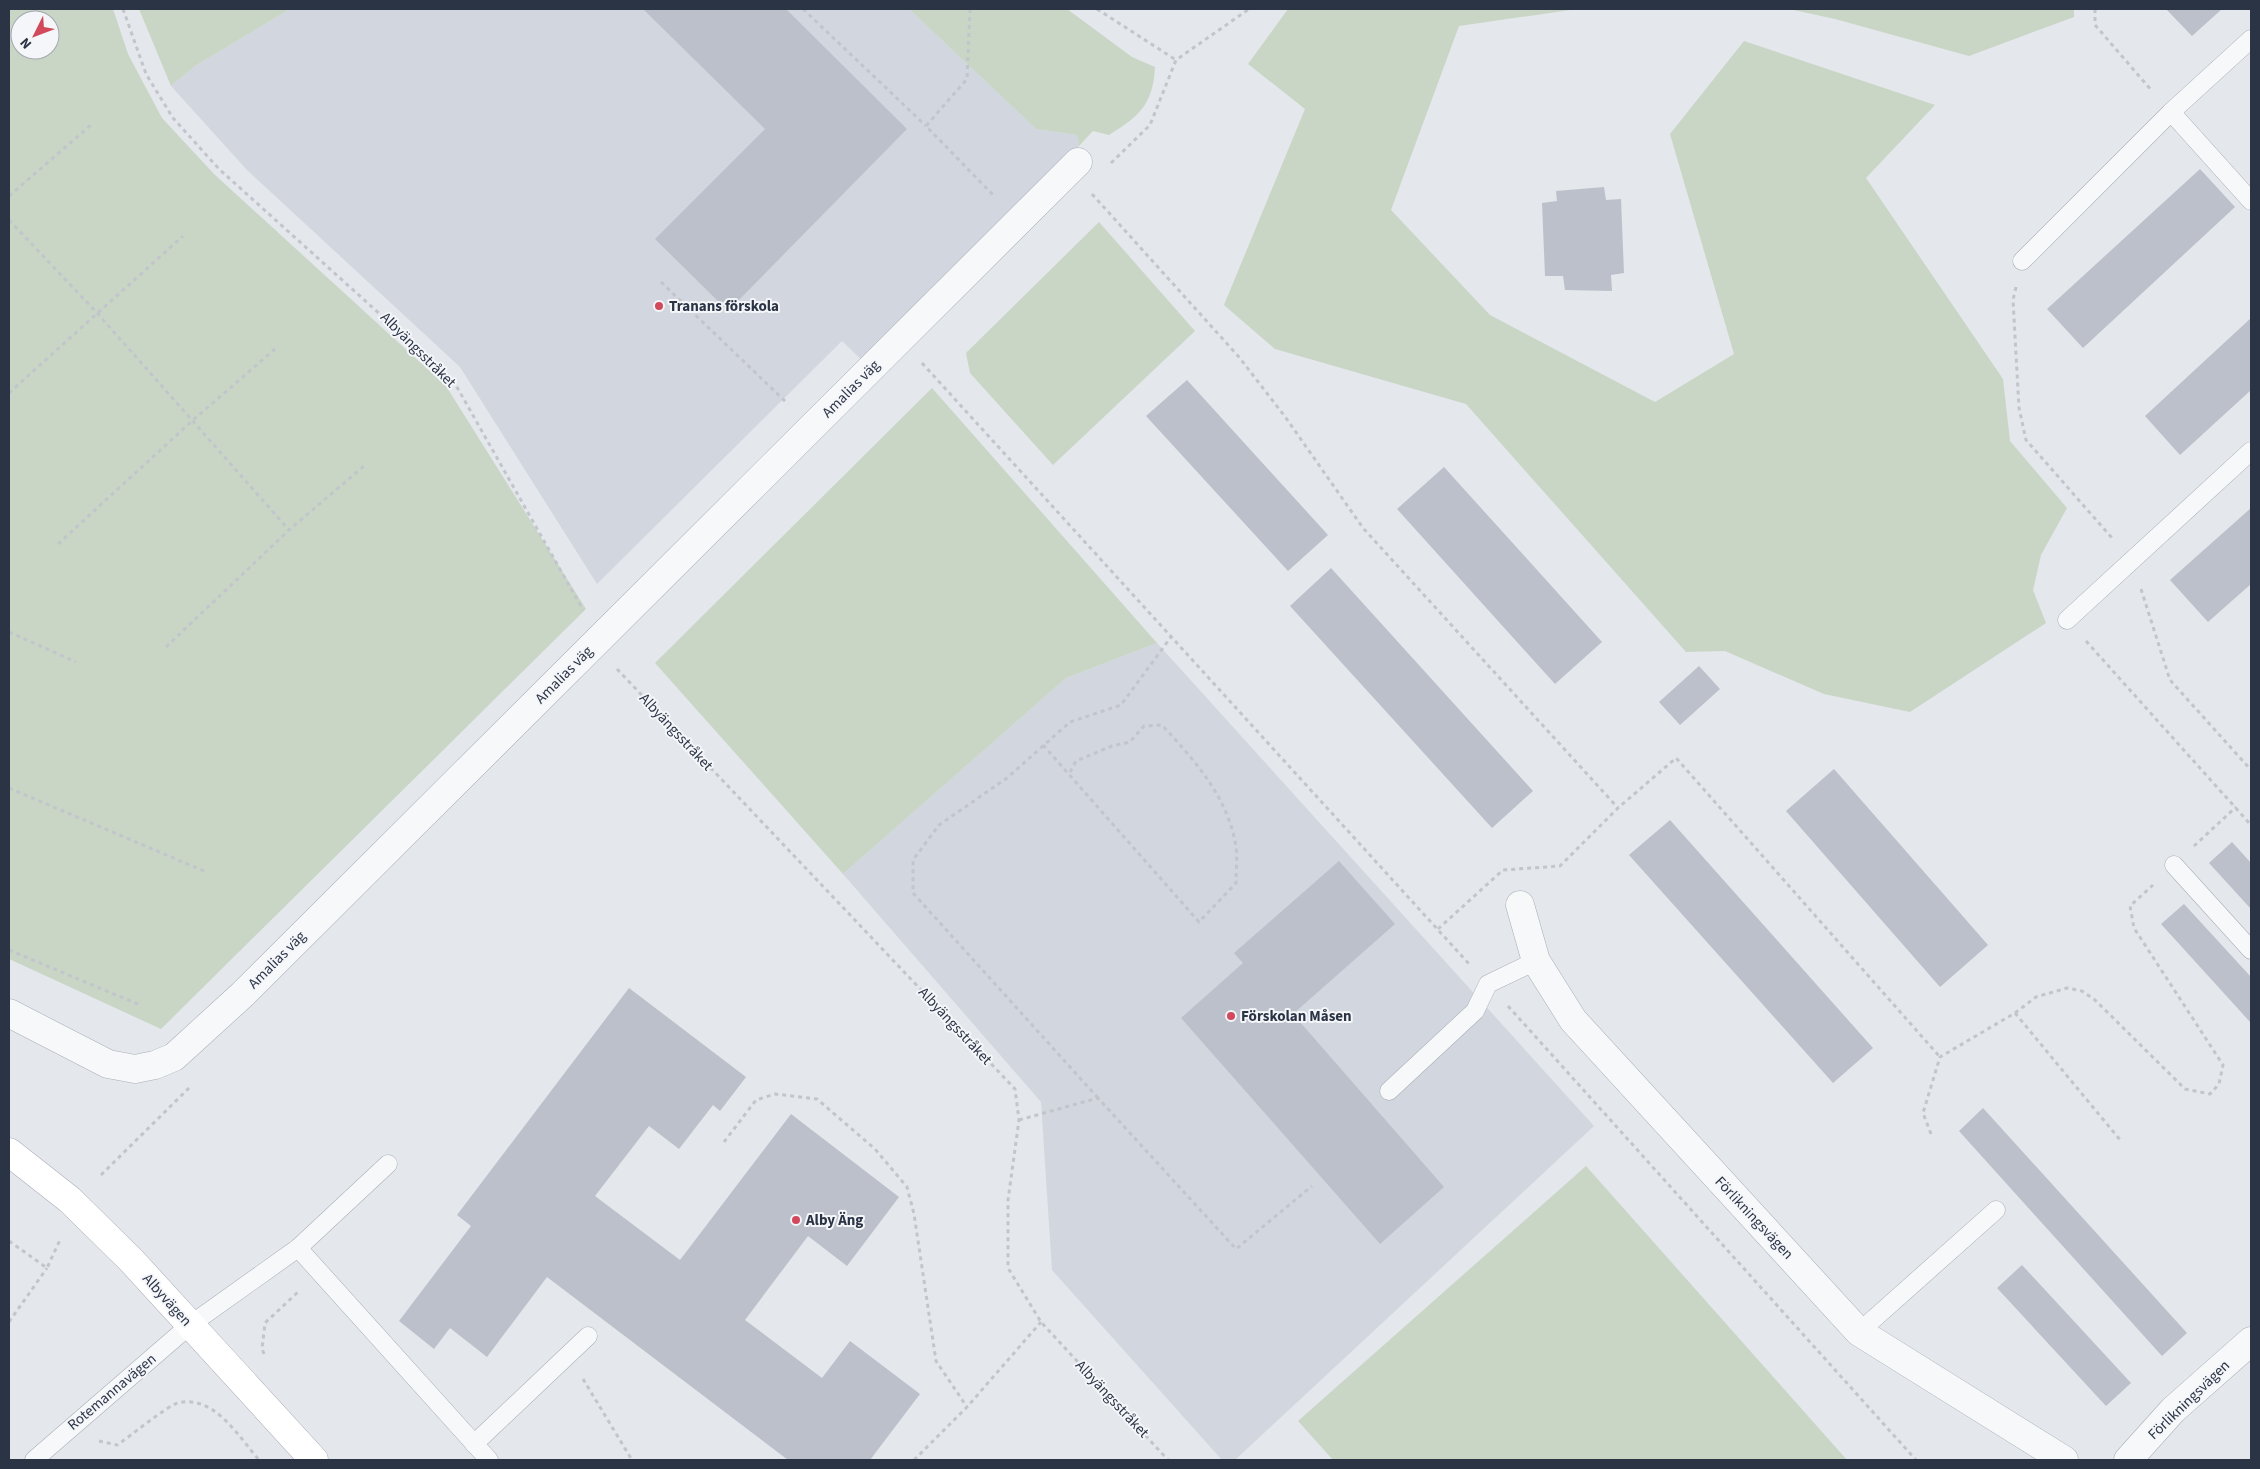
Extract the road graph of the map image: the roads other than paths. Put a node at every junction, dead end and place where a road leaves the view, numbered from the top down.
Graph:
1 (2251, 40) edge
2 (2171, 112) junction
3 (1082, 175) road end
4 (2251, 201) edge
5 (2022, 262) road end
6 (2251, 451) edge
7 (2067, 620) road end
8 (2174, 865) road end
9 (1520, 905) dead end
10 (2251, 950) edge
11 (1536, 961) junction
12 (9, 1013) edge
13 (1389, 1091) dead end
14 (9, 1152) edge
15 (388, 1164) dead end
16 (1996, 1210) dead end
17 (298, 1248) junction
18 (190, 1325) junction
19 (1859, 1332) junction
20 (588, 1336) dead end
21 (2251, 1341) edge
22 (474, 1444) junction
23 (34, 1460) edge
24 (314, 1460) edge
25 (489, 1460) edge
26 (2064, 1460) edge
27 (2128, 1460) edge

1 - 2 lane
2 - 4 lane
2 - 5 lane
3 - 12 street, Amalias väg
6 - 7 lane
8 - 10 lane
9 - 11 street, Förlikningsvägen
11 - 13 lane
11 - 19 street, Förlikningsvägen
14 - 18 street, Albyvägen
15 - 17 lane, Rotemannavägen
16 - 19 lane
17 - 18 lane, Rotemannavägen
17 - 22 lane
18 - 23 lane, Rotemannavägen
18 - 24 street, Albyvägen
19 - 26 street, Förlikningsvägen
20 - 22 lane
21 - 27 street, Förlikningsvägen
22 - 25 lane

